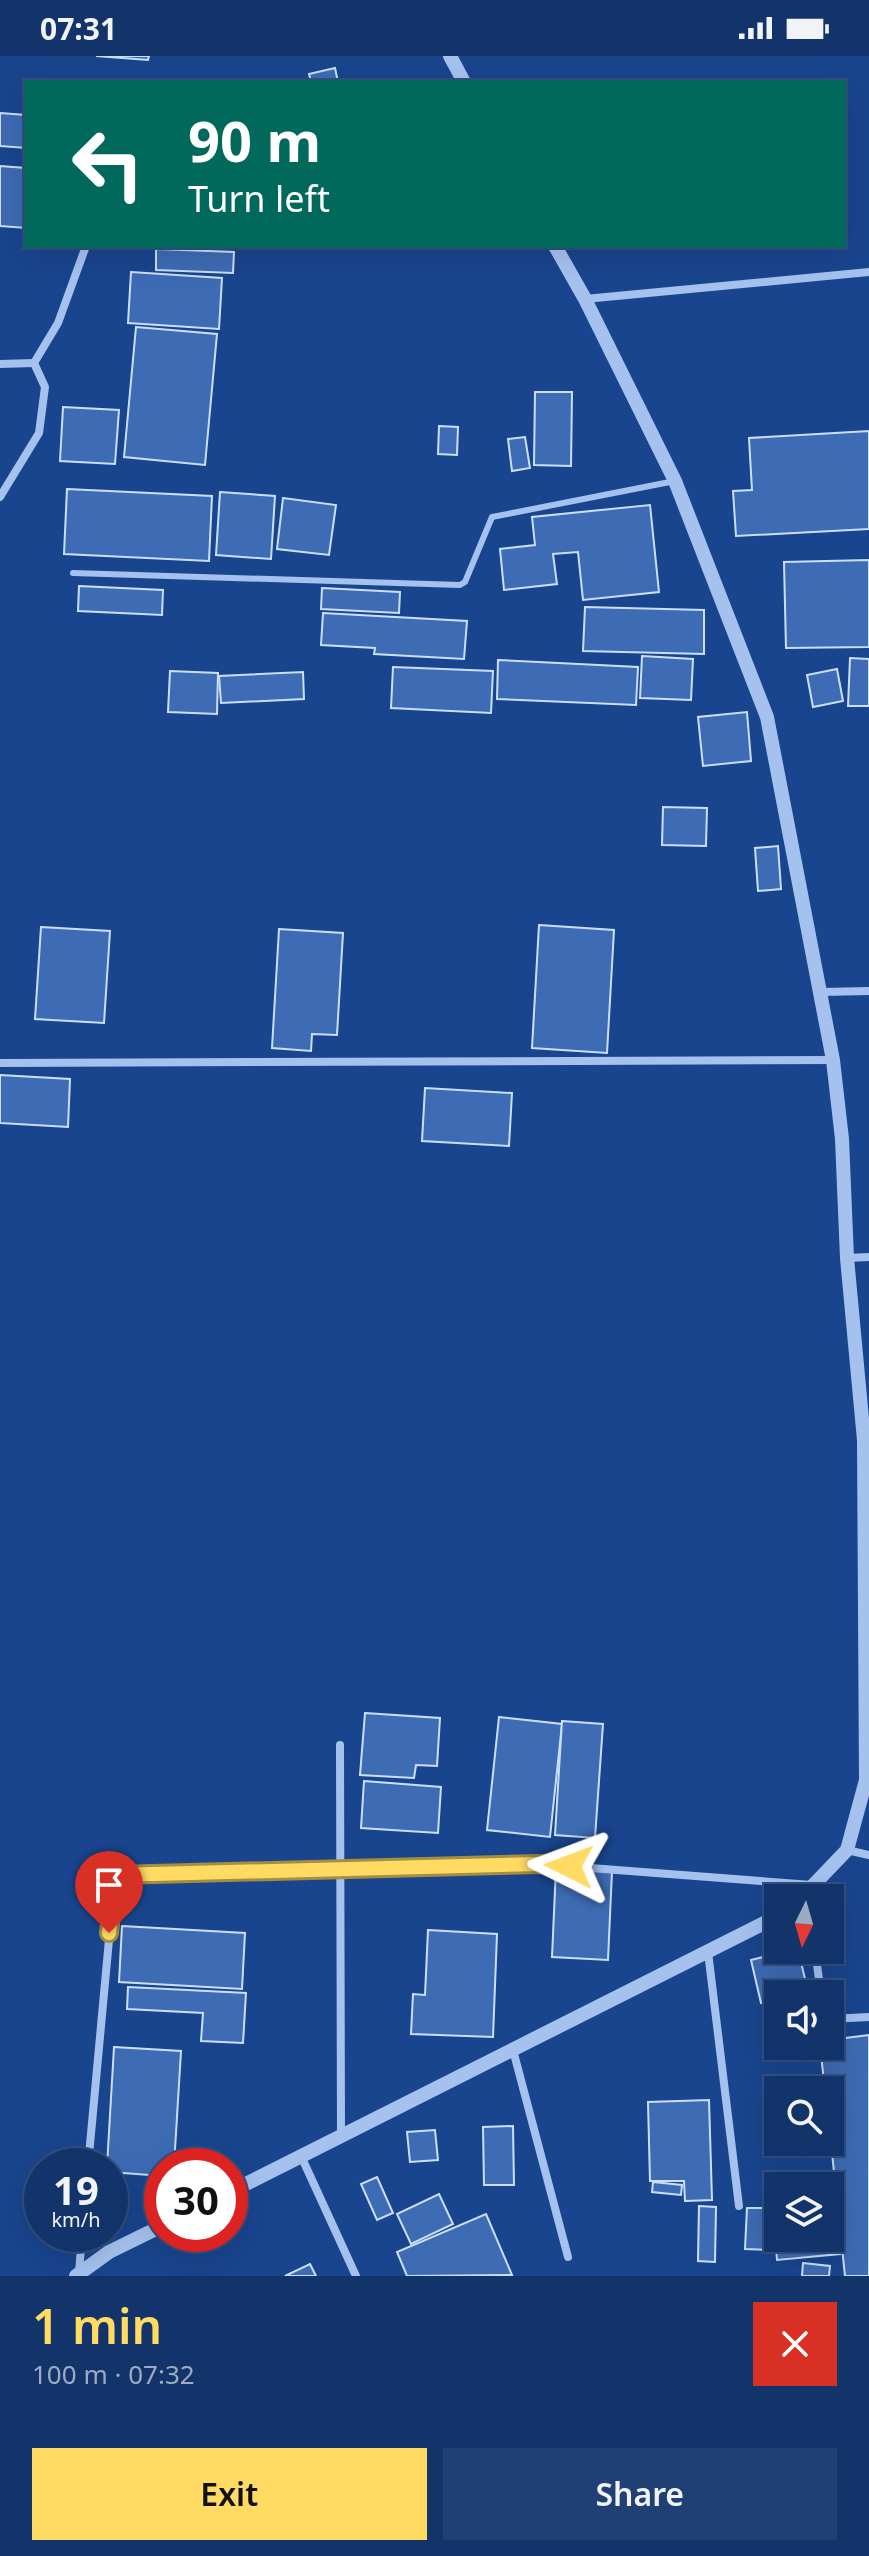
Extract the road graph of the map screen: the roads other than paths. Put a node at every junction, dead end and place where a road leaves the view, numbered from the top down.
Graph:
1 (450, 56) edge
2 (463, 80) edge
3 (85, 248) edge
4 (556, 248) edge
5 (869, 272) edge
6 (585, 299) junction
7 (34, 363) junction
8 (0, 364) edge
9 (675, 481) junction
10 (0, 497) edge
11 (73, 573) dead end
12 (869, 991) edge
13 (821, 992) junction
14 (833, 1060) junction
15 (0, 1063) edge
16 (869, 1257) edge
17 (847, 1258) junction
18 (867, 1529) edge
19 (867, 1614) edge
20 (340, 1745) dead end
21 (847, 1850) junction
22 (869, 1855) edge
23 (341, 1869) junction
24 (815, 1884) edge
25 (764, 1888) edge
26 (764, 1923) edge
27 (708, 1952) junction
28 (869, 2017) edge
29 (844, 2018) edge
30 (513, 2050) junction
31 (341, 2136) junction
32 (90, 2148) edge
33 (301, 2156) junction
34 (248, 2183) edge
35 (739, 2206) dead end
36 (144, 2235) edge
37 (80, 2252) edge
38 (568, 2257) dead end
39 (77, 2275) edge
40 (356, 2276) edge

1 - 2 street
3 - 7 street
4 - 6 street
5 - 6 street
6 - 9 street
7 - 8 street
7 - 10 street
9 - 11 lane
9 - 13 street
12 - 13 street
13 - 14 street
14 - 15 street
14 - 17 street
16 - 17 street
17 - 18 street
18 - 19 street
19 - 21 street
20 - 23 street
21 - 22 street
21 - 24 street
23 - 25 street
23 - 31 street
23 - 32 street
26 - 27 street
27 - 30 street
27 - 35 street
28 - 29 street
30 - 31 street
30 - 38 street
31 - 33 street
33 - 34 street
33 - 40 street
36 - 39 street
37 - 39 street

